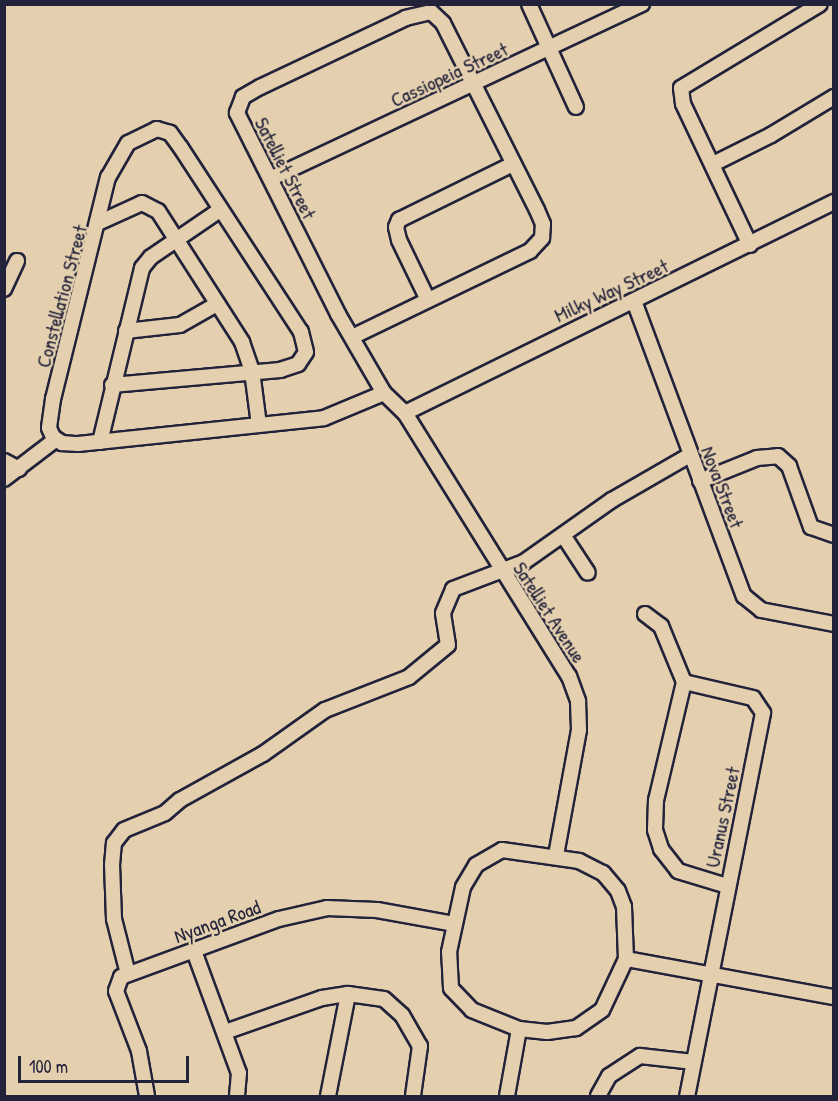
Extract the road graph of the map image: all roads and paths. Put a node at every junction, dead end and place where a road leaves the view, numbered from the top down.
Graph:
1 (528, 4) edge
2 (642, 4) edge
3 (820, 4) edge
4 (548, 48) junction
5 (472, 86) junction
6 (834, 97) edge
7 (576, 107) dead end
8 (513, 164) junction
9 (713, 164) junction
10 (272, 178) junction
11 (834, 202) edge
12 (220, 210) junction
13 (98, 223) junction
14 (178, 239) junction
15 (750, 245) junction
16 (17, 261) dead end
17 (4, 289) edge
18 (427, 298) junction
19 (634, 301) junction
20 (217, 304) junction
21 (126, 331) junction
22 (352, 337) junction
23 (252, 371) junction
24 (112, 386) junction
25 (384, 393) junction
26 (405, 413) junction
27 (259, 425) junction
28 (55, 440) junction
29 (100, 442) junction
30 (690, 455) junction
31 (4, 461) edge
32 (19, 469) junction
33 (4, 479) edge
34 (700, 481) junction
35 (563, 535) junction
36 (834, 535) edge
37 (500, 570) junction
38 (588, 573) dead end
39 (645, 614) dead end
40 (834, 624) edge
41 (684, 682) junction
42 (555, 855) junction
43 (727, 886) junction
44 (454, 924) junction
45 (194, 951) junction
46 (626, 959) junction
47 (712, 973) junction
48 (128, 974) junction
49 (348, 994) junction
50 (834, 997) edge
51 (519, 1029) junction
52 (225, 1032) junction
53 (694, 1062) junction
54 (147, 1096) edge
55 (237, 1096) edge
56 (328, 1096) edge
57 (413, 1096) edge
58 (507, 1096) edge
59 (598, 1096) edge
60 (687, 1096) edge

1 - 4 street
2 - 4 street, Cassiopeia Street
3 - 9 street
4 - 5 street, Cassiopeia Street
4 - 7 street
5 - 8 street
5 - 10 street, Cassiopeia Street
5 - 10 street, Satelliet Street
6 - 9 street
8 - 18 street
8 - 18 street
9 - 15 street
10 - 22 street, Satelliet Street
11 - 15 street, Milky Way Street
12 - 13 street
12 - 14 street
12 - 23 street
13 - 14 street, Constellation Street
13 - 28 street, Constellation Street
14 - 20 street, Constellation Street
14 - 21 street
15 - 19 street, Milky Way Street
16 - 17 street
18 - 22 street
19 - 26 street, Milky Way Street
19 - 30 street, Nova Street
20 - 21 street
20 - 23 street, Constellation Street
21 - 24 street
22 - 25 street, Satelliet Street
23 - 24 street
23 - 27 street, Constellation Street
24 - 29 street
25 - 26 street, Satelliet Street
25 - 27 street
26 - 37 street, Satelliet Avenue
27 - 29 street
28 - 29 street
28 - 32 street
30 - 34 street, Nova Street
30 - 35 street
31 - 32 street
32 - 33 street
34 - 36 street
34 - 40 street, Nova Street
35 - 37 street
35 - 38 street
37 - 42 street, Satelliet Avenue
37 - 48 street
39 - 41 street
41 - 43 street
41 - 43 street, Uranus Street
42 - 44 street
42 - 46 street
43 - 47 street, Uranus Street
44 - 45 street, Nyanga Road
44 - 51 street
45 - 48 street, Nyanga Road
45 - 52 street
46 - 47 street
46 - 51 street
47 - 50 street
47 - 53 street, Uranus Street
48 - 54 street
49 - 52 street
49 - 56 street
49 - 57 street
51 - 58 street
52 - 55 street
53 - 59 street
53 - 60 street, Uranus Street

